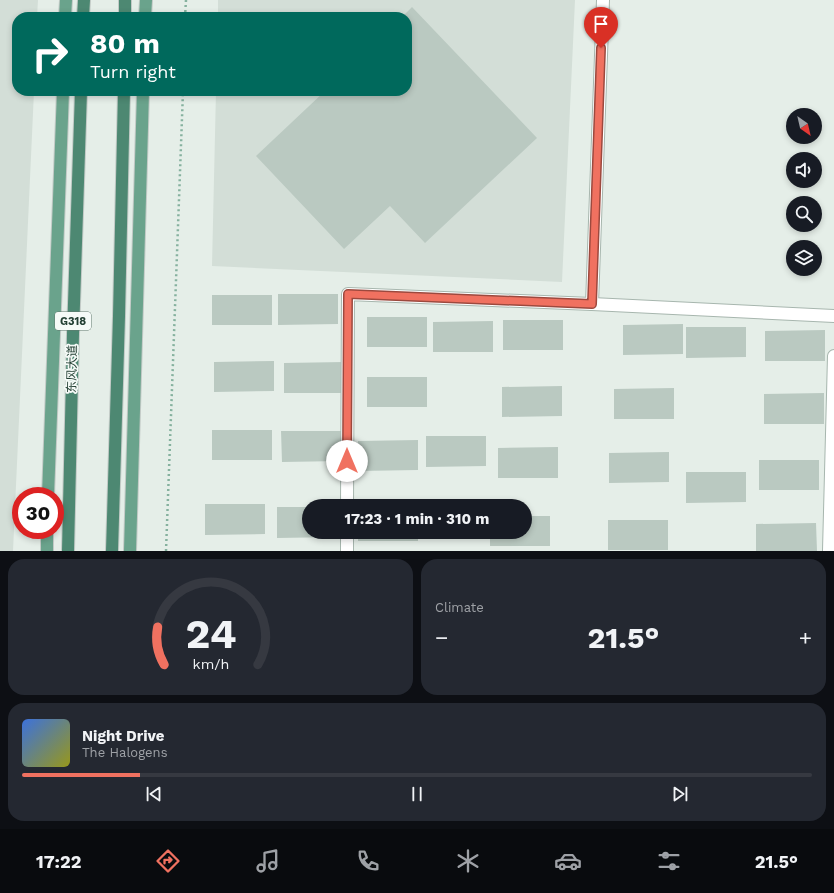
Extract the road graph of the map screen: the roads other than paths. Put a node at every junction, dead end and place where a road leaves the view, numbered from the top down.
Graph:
1 (66, 0) edge
2 (84, 0) edge
3 (125, 0) edge
4 (146, 0) edge
5 (603, 0) edge
6 (65, 12) edge
7 (83, 12) edge
8 (125, 12) edge
9 (145, 12) edge
10 (63, 96) edge
11 (81, 96) edge
12 (124, 96) edge
13 (143, 96) edge
14 (592, 304) junction
15 (834, 316) edge
16 (834, 356) edge
17 (48, 487) edge
18 (347, 499) edge
19 (47, 539) edge
20 (347, 539) edge
21 (46, 551) edge
22 (68, 551) edge
23 (112, 551) edge
24 (130, 551) edge
25 (347, 551) edge
26 (829, 551) edge

1 - 6 main road
2 - 7 highway
3 - 8 highway
4 - 9 main road
5 - 14 street
10 - 17 main road
11 - 22 highway, 东风大道 / G318, bridge
12 - 23 highway
13 - 24 main road
14 - 15 street
14 - 18 street
16 - 26 street
19 - 21 main road
20 - 25 street

